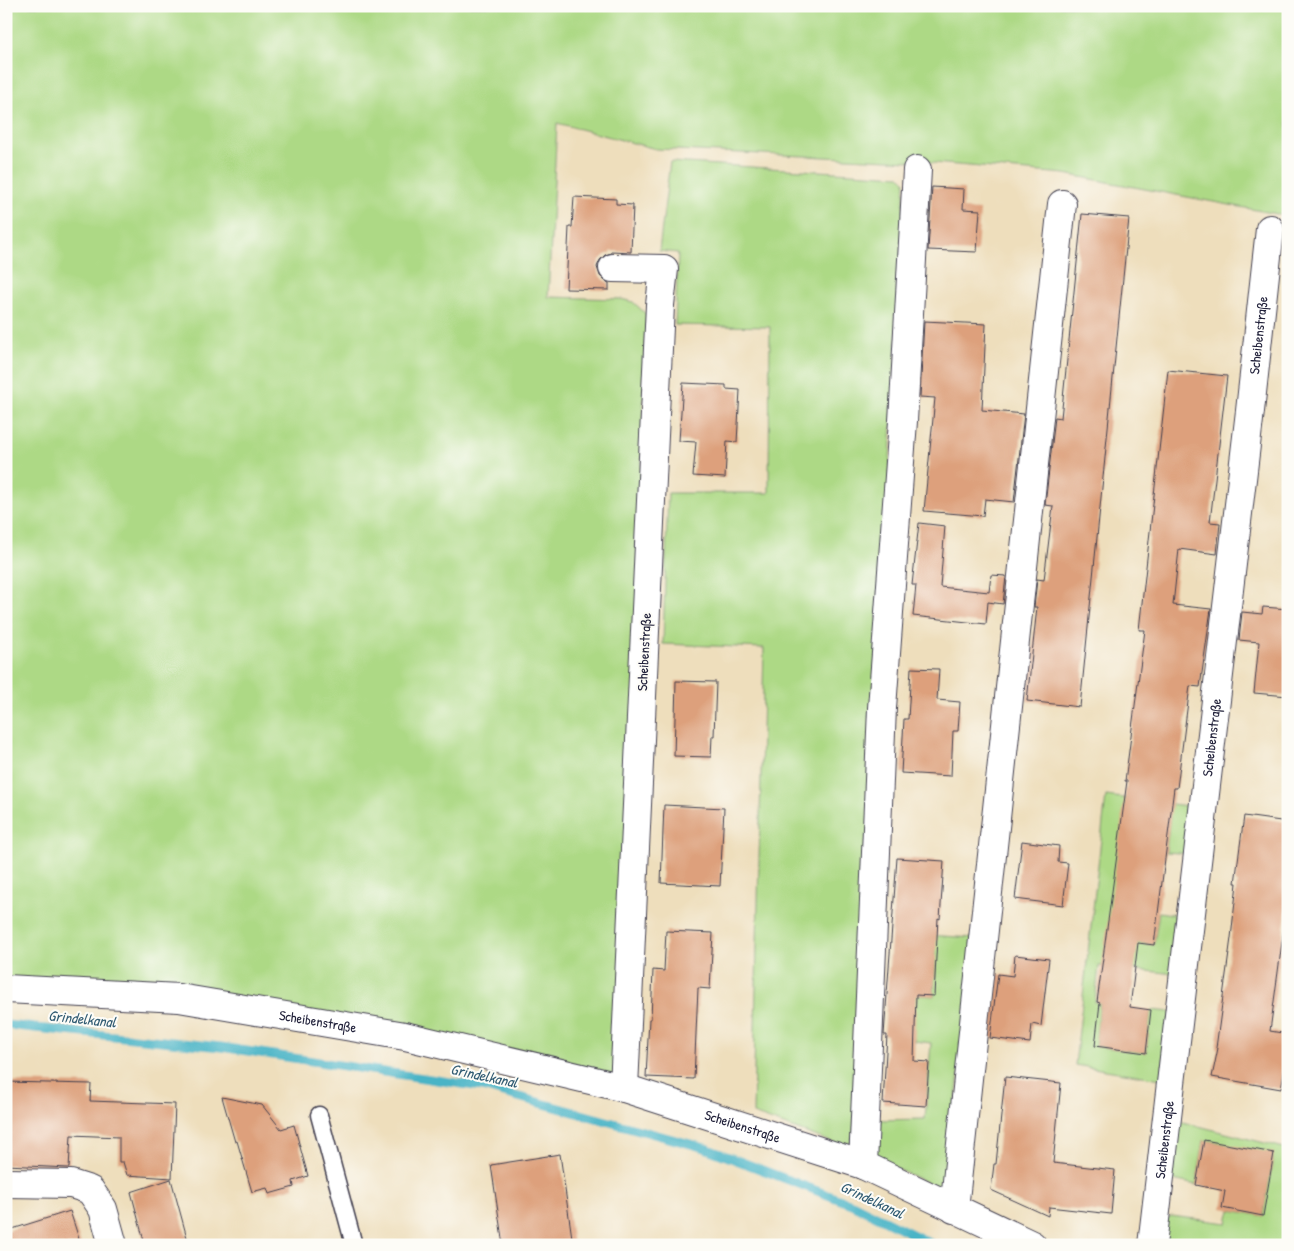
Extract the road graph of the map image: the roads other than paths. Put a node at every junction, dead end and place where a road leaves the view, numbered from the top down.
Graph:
1 (917, 170) dead end
2 (1062, 204) dead end
3 (1270, 229) dead end
4 (613, 268) dead end
5 (6, 988) edge
6 (624, 1088) junction
7 (319, 1115) dead end
8 (863, 1165) junction
9 (6, 1183) edge
10 (954, 1209) junction
11 (114, 1245) edge
12 (354, 1245) edge
13 (1032, 1245) edge
14 (1152, 1245) edge

1 - 8 street
2 - 10 street
3 - 14 street, Scheibenstraße
4 - 6 street, Scheibenstraße
5 - 6 street, Scheibenstraße
6 - 8 street, Scheibenstraße
7 - 12 lane
8 - 10 street, Scheibenstraße
9 - 11 street
10 - 13 street, Scheibenstraße

